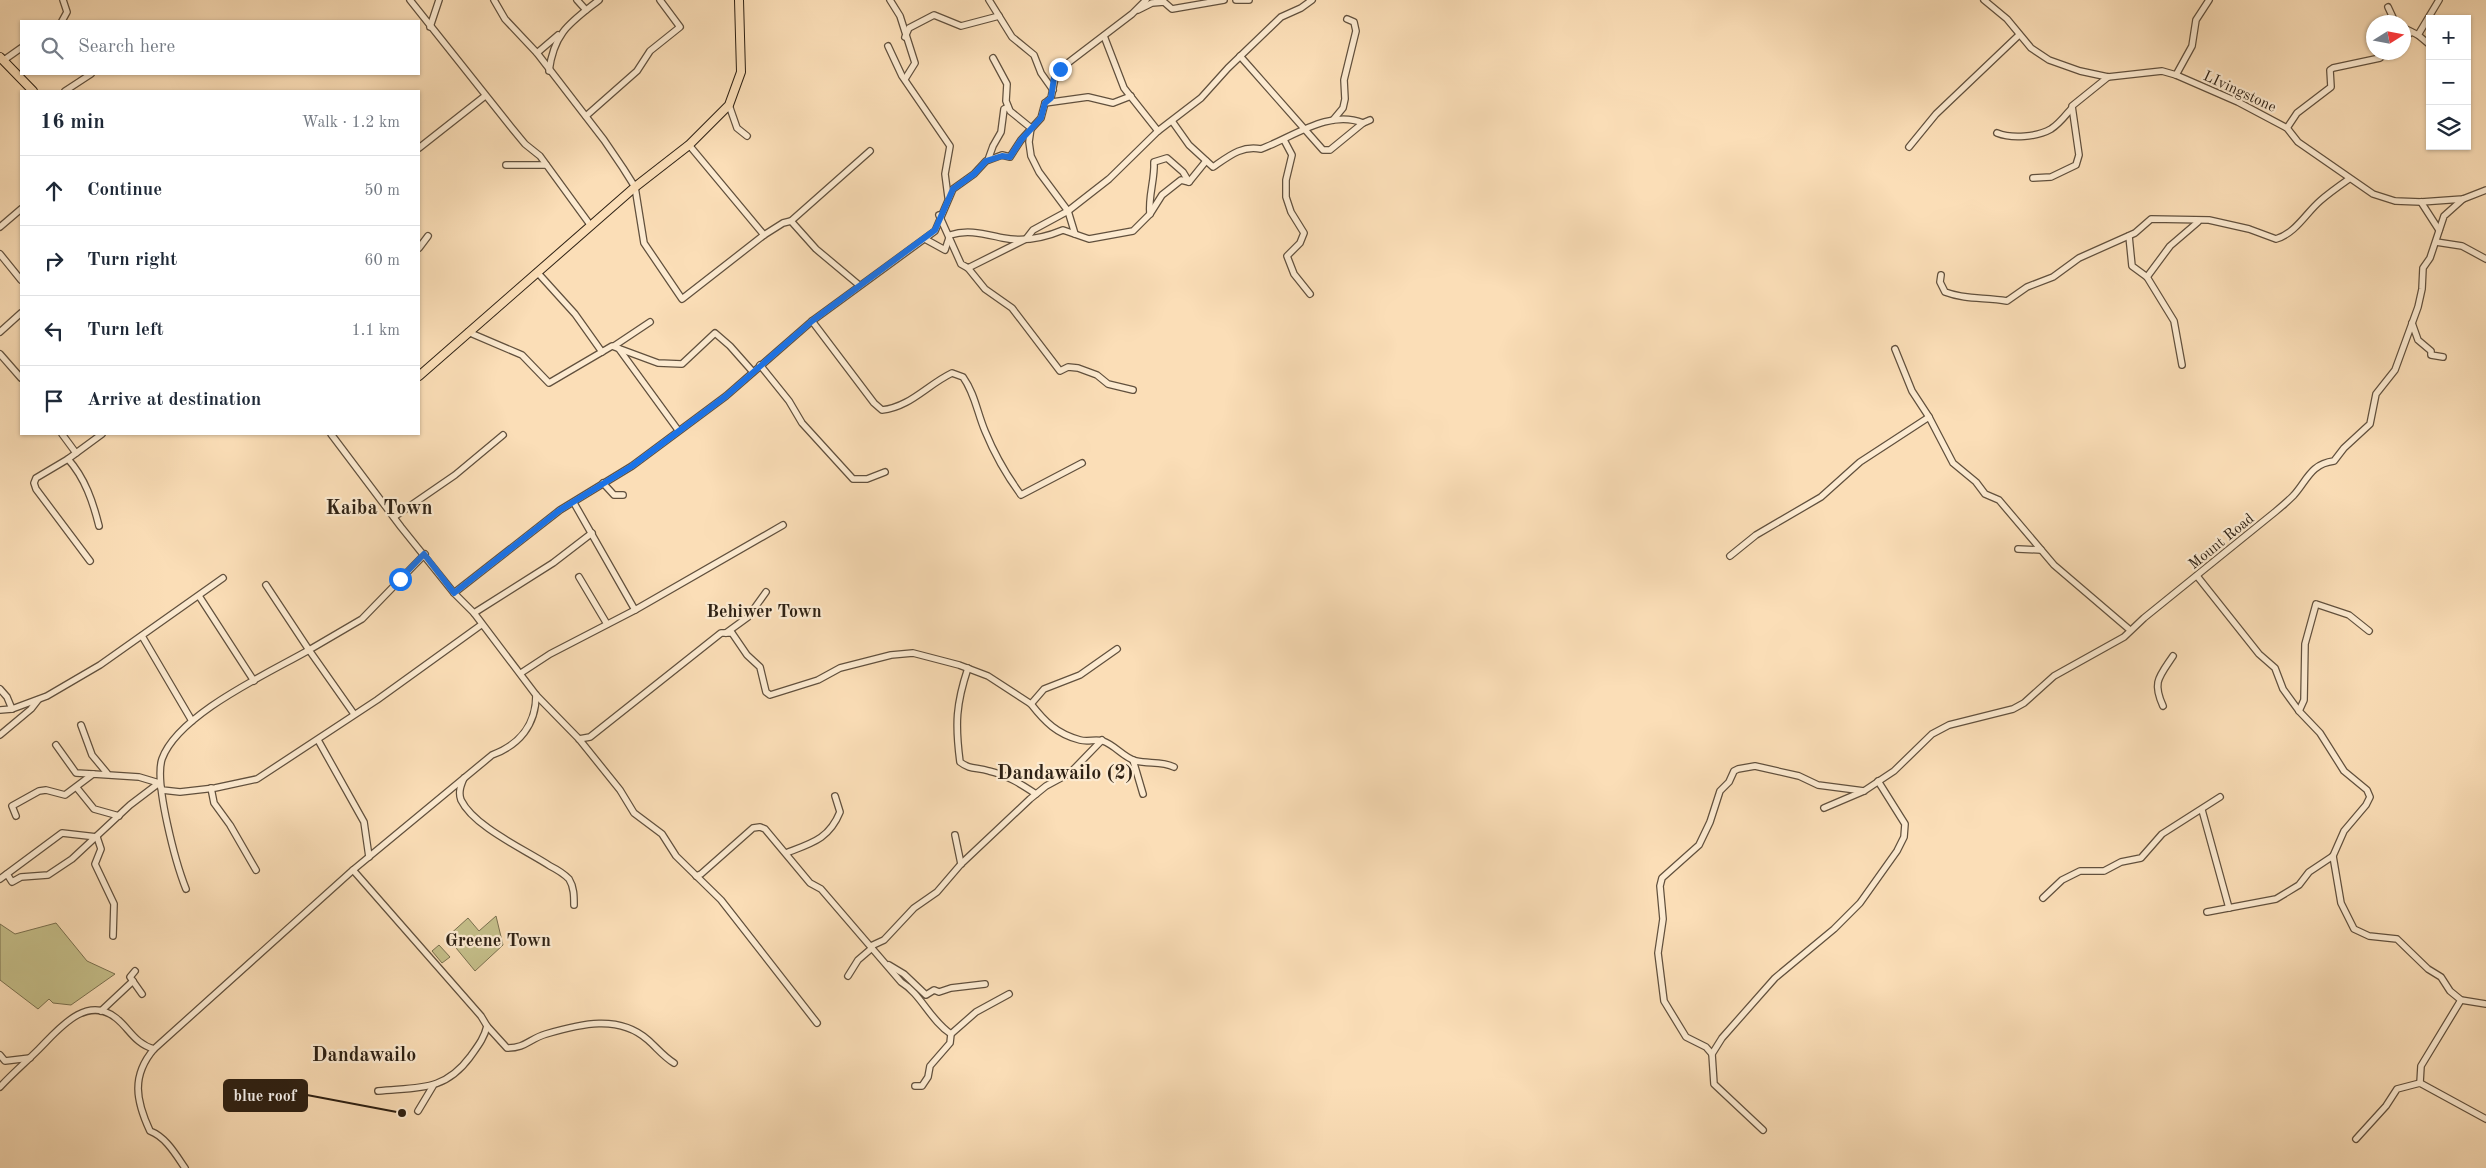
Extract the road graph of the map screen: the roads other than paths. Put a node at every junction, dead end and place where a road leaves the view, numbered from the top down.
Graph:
1 (62, 0) edge
2 (410, 0) edge
3 (439, 0) edge
4 (494, 0) edge
5 (577, 0) edge
6 (599, 0) edge
7 (660, 0) edge
8 (739, 0) edge
9 (890, 0) edge
10 (989, 0) edge
11 (1146, 0) edge
12 (1224, 0) edge
13 (1236, 0) edge
14 (1249, 0) edge
15 (1312, 0) edge
16 (1984, 0) edge
17 (2209, 0) edge
18 (2439, 0) edge
19 (2388, 7) dead end
20 (586, 10) junction
21 (1132, 14) junction
22 (2392, 15) edge
23 (999, 16) junction
24 (1347, 19) dead end
25 (63, 20) edge
26 (430, 27) junction
27 (2411, 32) edge
28 (559, 34) junction
29 (2019, 35) junction
30 (2418, 35) junction
31 (1104, 36) junction
32 (906, 37) junction
33 (2426, 42) edge
34 (888, 46) dead end
35 (20, 49) edge
36 (537, 53) junction
37 (1240, 56) junction
38 (993, 58) dead end
39 (2, 59) edge
40 (2371, 60) edge
41 (550, 71) junction
42 (2176, 74) junction
43 (89, 75) edge
44 (2108, 77) junction
45 (905, 79) junction
46 (32, 90) edge
47 (67, 90) edge
48 (1053, 90) junction
49 (485, 96) junction
50 (1131, 96) junction
51 (1045, 103) junction
52 (729, 105) junction
53 (1008, 107) junction
54 (2071, 109) junction
55 (586, 116) junction
56 (1333, 120) junction
57 (1370, 120) dead end
58 (1172, 122) junction
59 (1363, 123) junction
60 (1032, 128) junction
61 (2287, 128) junction
62 (1305, 129) junction
63 (1158, 131) junction
64 (1997, 133) dead end
65 (747, 136) dead end
66 (1284, 140) junction
67 (689, 145) junction
68 (420, 147) edge
69 (1909, 147) dead end
70 (870, 151) dead end
71 (988, 160) junction
72 (1206, 161) junction
73 (506, 165) dead end
74 (546, 166) junction
75 (2033, 178) dead end
76 (2349, 179) junction
77 (1189, 182) junction
78 (634, 187) junction
79 (2486, 190) edge
80 (948, 198) junction
81 (2464, 198) junction
82 (2421, 202) junction
83 (20, 210) edge
84 (1068, 211) junction
85 (1150, 214) junction
86 (940, 215) junction
87 (791, 221) junction
88 (2198, 221) junction
89 (591, 226) junction
90 (0, 227) edge
91 (2439, 230) junction
92 (1074, 234) junction
93 (764, 235) junction
94 (950, 235) junction
95 (428, 236) dead end
96 (2129, 236) junction
97 (925, 239) junction
98 (1026, 239) junction
99 (2436, 242) junction
100 (420, 247) edge
101 (0, 254) edge
102 (2486, 258) edge
103 (968, 268) junction
104 (538, 272) junction
105 (1941, 275) dead end
106 (2147, 277) junction
107 (20, 279) edge
108 (859, 285) junction
109 (1310, 294) dead end
110 (20, 314) edge
111 (812, 321) junction
112 (650, 322) dead end
113 (2412, 323) junction
114 (0, 332) edge
115 (468, 332) junction
116 (617, 348) junction
117 (1895, 350) dead end
118 (602, 352) junction
119 (0, 354) edge
120 (2443, 358) dead end
121 (2182, 365) dead end
122 (760, 366) junction
123 (753, 372) junction
124 (420, 375) edge
125 (20, 377) edge
126 (1133, 390) dead end
127 (1929, 417) junction
128 (678, 430) junction
129 (63, 435) edge
130 (101, 435) edge
131 (332, 435) edge
132 (502, 435) dead end
133 (76, 453) junction
134 (68, 460) junction
135 (1082, 463) dead end
136 (885, 472) dead end
137 (603, 483) junction
138 (623, 495) dead end
139 (574, 503) junction
140 (394, 517) junction
141 (783, 525) dead end
142 (99, 526) dead end
143 (592, 533) junction
144 (2018, 550) dead end
145 (2041, 550) junction
146 (424, 554) junction
147 (1730, 556) dead end
148 (90, 561) dead end
149 (2198, 576) junction
150 (223, 578) dead end
151 (579, 578) dead end
152 (266, 585) dead end
153 (766, 592) dead end
154 (454, 593) junction
155 (199, 596) junction
156 (635, 610) junction
157 (474, 613) junction
158 (607, 624) junction
159 (481, 625) junction
160 (2130, 630) junction
161 (2368, 630) dead end
162 (726, 633) junction
163 (142, 636) junction
164 (1117, 649) dead end
165 (309, 650) junction
166 (2173, 656) dead end
167 (968, 668) junction
168 (521, 673) junction
169 (254, 681) junction
170 (0, 689) edge
171 (536, 695) junction
172 (38, 700) junction
173 (1031, 704) junction
174 (2164, 706) dead end
175 (12, 709) junction
176 (0, 710) edge
177 (2299, 711) junction
178 (354, 714) junction
179 (192, 721) junction
180 (81, 725) dead end
181 (0, 735) edge
182 (318, 740) junction
183 (579, 740) junction
184 (1102, 740) junction
185 (56, 745) dead end
186 (1133, 760) junction
187 (1174, 767) dead end
188 (107, 773) junction
189 (93, 774) junction
190 (464, 778) junction
191 (1878, 781) junction
192 (159, 783) junction
193 (77, 788) junction
194 (212, 788) junction
195 (162, 790) junction
196 (1864, 791) junction
197 (1036, 794) junction
198 (1143, 794) dead end
199 (835, 796) dead end
200 (2220, 797) dead end
201 (1824, 808) dead end
202 (2202, 810) junction
203 (16, 816) dead end
204 (119, 816) junction
205 (955, 835) dead end
206 (97, 837) junction
207 (786, 853) junction
208 (369, 856) junction
209 (2333, 856) junction
210 (961, 864) junction
211 (256, 870) dead end
212 (353, 870) junction
213 (7, 874) junction
214 (696, 876) junction
215 (0, 879) edge
216 (186, 889) dead end
217 (2043, 898) dead end
218 (574, 905) dead end
219 (2229, 908) junction
220 (2207, 912) dead end
221 (113, 936) dead end
222 (871, 947) junction
223 (884, 963) junction
224 (135, 971) dead end
225 (848, 976) dead end
226 (133, 981) junction
227 (985, 984) dead end
228 (142, 994) dead end
229 (1009, 994) dead end
230 (2461, 1000) junction
231 (2486, 1004) edge
232 (102, 1011) junction
233 (817, 1023) dead end
234 (487, 1026) junction
235 (950, 1034) junction
236 (154, 1049) junction
237 (1712, 1054) junction
238 (0, 1055) edge
239 (30, 1058) junction
240 (674, 1063) dead end
241 (2420, 1083) junction
242 (433, 1086) junction
243 (915, 1086) dead end
244 (0, 1087) edge
245 (378, 1091) dead end
246 (418, 1111) dead end
247 (2486, 1119) edge
248 (1763, 1130) dead end
249 (2356, 1139) dead end
250 (185, 1168) edge

1 - 25 street
2 - 26 street
3 - 26 street
4 - 36 street
5 - 20 street
6 - 20 street
7 - 55 street
8 - 52 main road
9 - 32 street
10 - 23 street
11 - 21 street
12 - 21 street
13 - 14 street
15 - 37 street
16 - 29 street, LIvingstone
17 - 42 street
18 - 30 street
19 - 22 street
20 - 28 street
21 - 31 street
23 - 32 street
23 - 48 street
24 - 56 street
26 - 49 street
27 - 30 street
28 - 36 street
28 - 41 street
29 - 44 street, LIvingstone
29 - 69 street
30 - 33 street
31 - 48 street
31 - 50 street
32 - 45 street
34 - 45 street
35 - 39 street
36 - 41 street
37 - 58 street
37 - 62 street
38 - 53 street
39 - 46 main road
40 - 61 street
41 - 55 street
42 - 44 street, LIvingstone
42 - 61 street, LIvingstone
43 - 47 street
44 - 54 street
45 - 80 street
48 - 51 street
49 - 68 street
49 - 74 street
50 - 51 street
50 - 63 street
51 - 60 street
52 - 65 street
52 - 67 main road
53 - 60 street
53 - 71 street
54 - 64 street
54 - 75 street
55 - 78 street
56 - 59 street
56 - 62 street
57 - 59 street
58 - 63 street
58 - 72 street
59 - 62 street
60 - 71 street
60 - 84 street
61 - 76 street, LIvingstone
62 - 66 street
63 - 84 street
66 - 72 street
66 - 109 street
67 - 78 main road
67 - 93 street
70 - 87 street
71 - 80 street
72 - 77 street
73 - 74 street
74 - 89 street
76 - 82 street, LIvingstone
76 - 88 street
77 - 85 street
77 - 85 street
78 - 89 main road
78 - 93 street
79 - 81 street, LIvingstone
80 - 86 street
81 - 82 street, LIvingstone
81 - 91 street, Mount Road
82 - 91 street
83 - 90 street
84 - 92 street
84 - 98 street
85 - 92 street
86 - 94 street
86 - 97 street
87 - 93 street
87 - 108 street
88 - 96 street
88 - 106 street
89 - 104 main road
91 - 99 street, Mount Road
92 - 98 street
94 - 97 street
94 - 98 street
94 - 103 street
95 - 100 street
96 - 105 street
96 - 106 street
97 - 108 street
98 - 103 street
99 - 102 street
99 - 113 street, Mount Road
101 - 107 street
103 - 126 street
104 - 115 main road
104 - 118 street
106 - 121 street
108 - 111 street
110 - 114 street
111 - 122 street
111 - 135 street
112 - 116 street
113 - 120 street
113 - 149 street, Mount Road
115 - 118 street
115 - 124 main road
116 - 118 street
116 - 123 street
116 - 128 street
117 - 127 street
119 - 125 street
122 - 123 street
122 - 136 street
123 - 128 street
127 - 145 street
127 - 147 street
128 - 137 street
129 - 133 street
130 - 133 street
131 - 140 street
132 - 140 street
133 - 134 street
134 - 142 street
134 - 148 street
137 - 138 street
137 - 139 street
139 - 143 street
139 - 154 street
140 - 146 street
141 - 156 street
143 - 156 street
143 - 157 street
144 - 145 street
145 - 160 street
146 - 154 street
146 - 165 street
149 - 160 street, Mount Road
149 - 177 street
150 - 155 street
151 - 158 street
152 - 165 street
153 - 162 street
154 - 157 street
155 - 163 street
155 - 169 street
156 - 158 street
157 - 159 street
158 - 168 street
159 - 168 street
159 - 178 street
160 - 191 street, Mount Road
161 - 177 street
162 - 167 street
162 - 183 street
163 - 172 street
163 - 179 street
164 - 173 street
165 - 169 street
165 - 178 street
166 - 174 street
167 - 173 street
167 - 197 street
168 - 171 street
169 - 179 street
170 - 175 street
171 - 183 street
171 - 190 street
172 - 175 street
172 - 181 street
173 - 184 street
175 - 176 street
177 - 209 street
178 - 182 street
179 - 195 street
180 - 188 street
182 - 194 street
182 - 208 street
183 - 214 street
184 - 186 street
184 - 197 street
185 - 189 street
186 - 187 street
186 - 198 street
188 - 189 street
188 - 192 street
189 - 193 street
190 - 208 street
190 - 218 street
191 - 196 street, Mount Road
191 - 237 street
192 - 195 street
192 - 204 street
193 - 203 street
193 - 204 street
194 - 195 street
194 - 211 street
195 - 216 street
196 - 201 street, Mount Road
196 - 237 street
197 - 210 street
199 - 207 street
200 - 202 street
202 - 217 street
202 - 219 street
204 - 206 street
205 - 210 street
206 - 213 street
206 - 213 street
206 - 221 street
207 - 214 street
207 - 222 street
208 - 212 street
209 - 219 street
209 - 230 street
210 - 222 street
212 - 234 street
212 - 236 street
213 - 215 street
214 - 233 street
219 - 220 street
222 - 223 street
222 - 225 street
223 - 227 street
223 - 235 street
224 - 226 street
226 - 228 street
226 - 232 street
229 - 235 street
230 - 231 street
230 - 241 street
232 - 236 street
232 - 239 street
234 - 240 street
234 - 242 street
235 - 243 street
236 - 250 street
237 - 248 street
238 - 239 street
239 - 244 street
241 - 247 street
241 - 249 street
242 - 245 street
242 - 246 street

